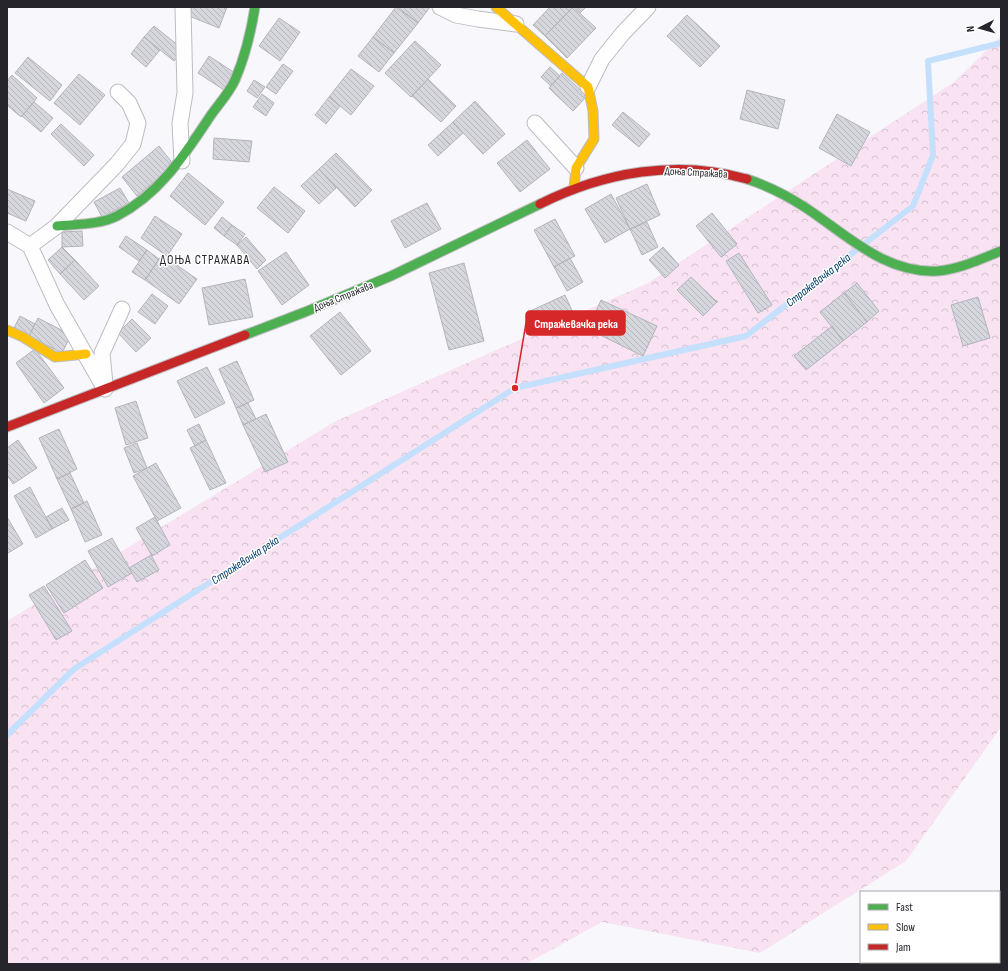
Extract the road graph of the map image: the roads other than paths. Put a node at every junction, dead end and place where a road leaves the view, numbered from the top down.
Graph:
1 (183, 7) edge
2 (255, 7) edge
3 (440, 7) edge
4 (496, 7) edge
5 (648, 7) edge
6 (517, 24) junction
7 (588, 87) junction
8 (118, 92) dead end
9 (535, 123) dead end
10 (182, 161) junction
11 (576, 168) junction
12 (574, 188) junction
13 (57, 226) junction
14 (7, 232) edge
15 (30, 246) junction
16 (1001, 251) edge
17 (122, 309) dead end
18 (7, 330) edge
19 (86, 354) junction
20 (105, 389) junction
21 (7, 427) edge

1 - 10 street
2 - 10 main road
3 - 6 street
4 - 6 main road
5 - 7 street
6 - 7 main road
7 - 11 main road
8 - 13 street
9 - 11 street
10 - 13 main road
11 - 12 main road
12 - 16 main road, Доња Стражава
12 - 20 main road, Доња Стражава
13 - 15 street
14 - 15 street
15 - 19 street
17 - 20 street
18 - 19 main road
19 - 20 street
20 - 21 main road, Доња Стражава

